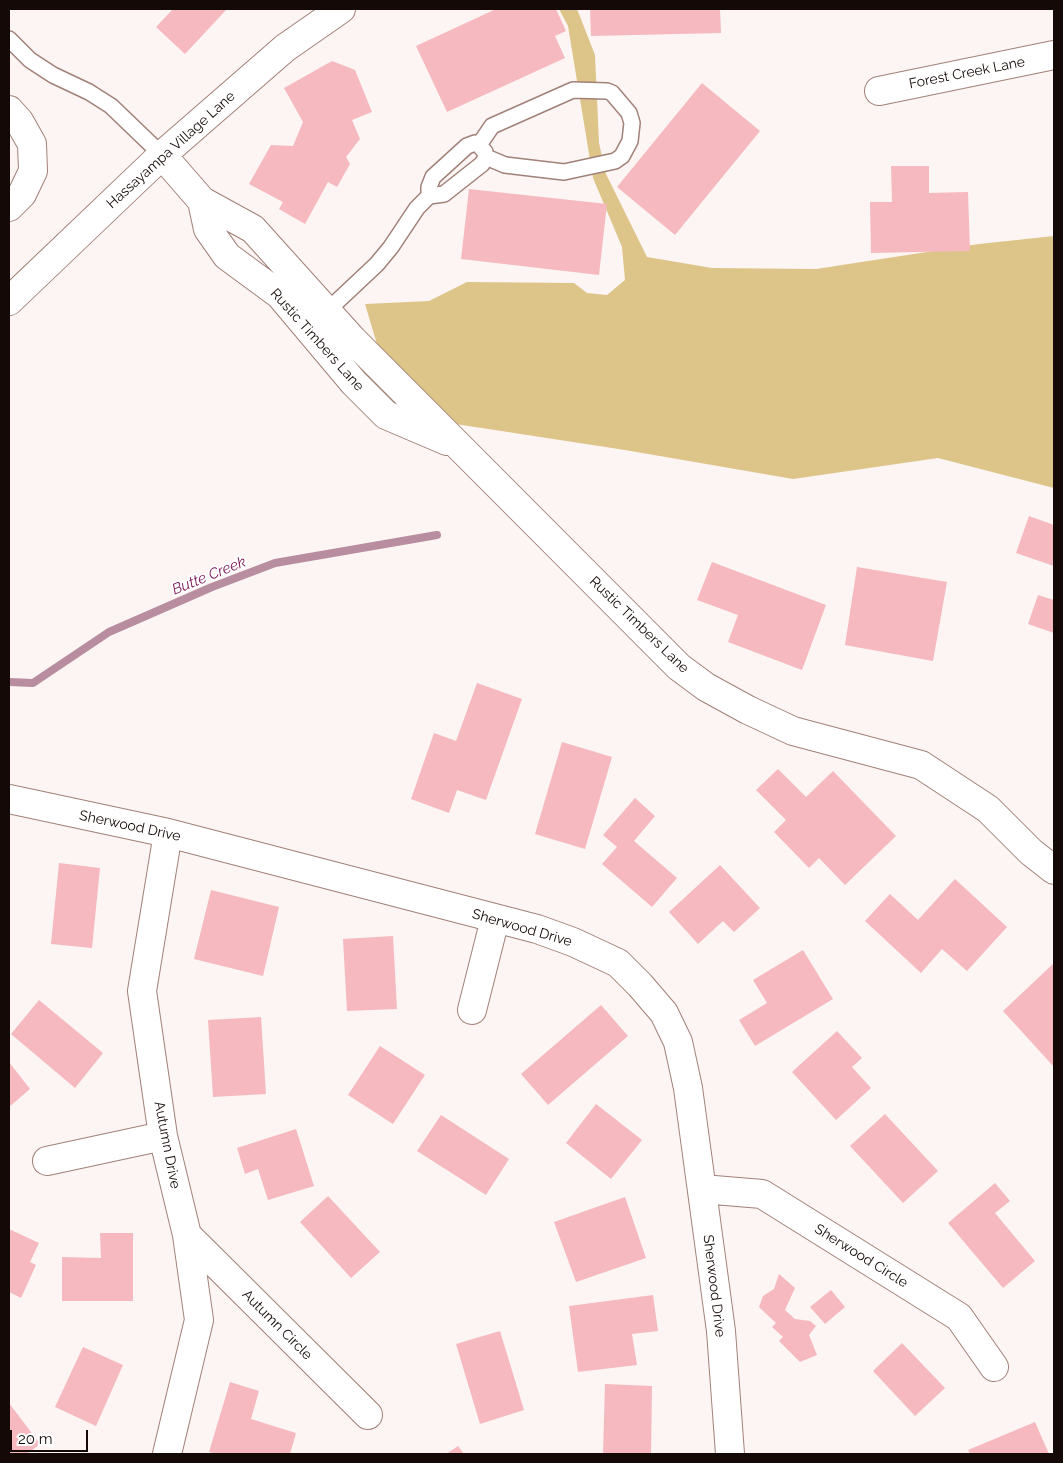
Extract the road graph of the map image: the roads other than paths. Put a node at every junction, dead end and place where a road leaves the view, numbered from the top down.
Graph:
1 (341, 9) edge
2 (9, 39) edge
3 (1054, 55) edge
4 (879, 91) dead end
5 (9, 110) edge
6 (482, 151) junction
7 (162, 156) junction
8 (429, 196) junction
9 (202, 201) junction
10 (9, 207) edge
11 (9, 301) edge
12 (318, 320) junction
13 (9, 799) edge
14 (168, 833) junction
15 (1054, 870) edge
16 (495, 919) junction
17 (472, 1010) dead end
18 (163, 1136) junction
19 (47, 1161) dead end
20 (702, 1189) junction
21 (186, 1235) junction
22 (994, 1367) dead end
23 (368, 1416) dead end
24 (167, 1454) edge
25 (730, 1454) edge

1 - 7 street, Hassayampa Village Lane
2 - 7 lane
3 - 4 street, Forest Creek Lane
5 - 10 street
6 - 6 lane
6 - 8 lane
6 - 8 lane
7 - 9 street, Rustic Timbers Lane
7 - 11 street, Hassayampa Village Lane
8 - 12 lane
9 - 12 street, Rustic Timbers Lane
9 - 12 street, Rustic Timbers Lane
12 - 15 street, Rustic Timbers Lane
13 - 14 street, Sherwood Drive
14 - 16 street, Sherwood Drive
14 - 18 street, Autumn Drive
16 - 17 street
16 - 20 street, Sherwood Drive
18 - 19 street
18 - 21 street, Autumn Drive
20 - 22 street, Sherwood Circle
20 - 25 street, Sherwood Drive
21 - 23 street, Autumn Circle
21 - 24 street, Autumn Drive

